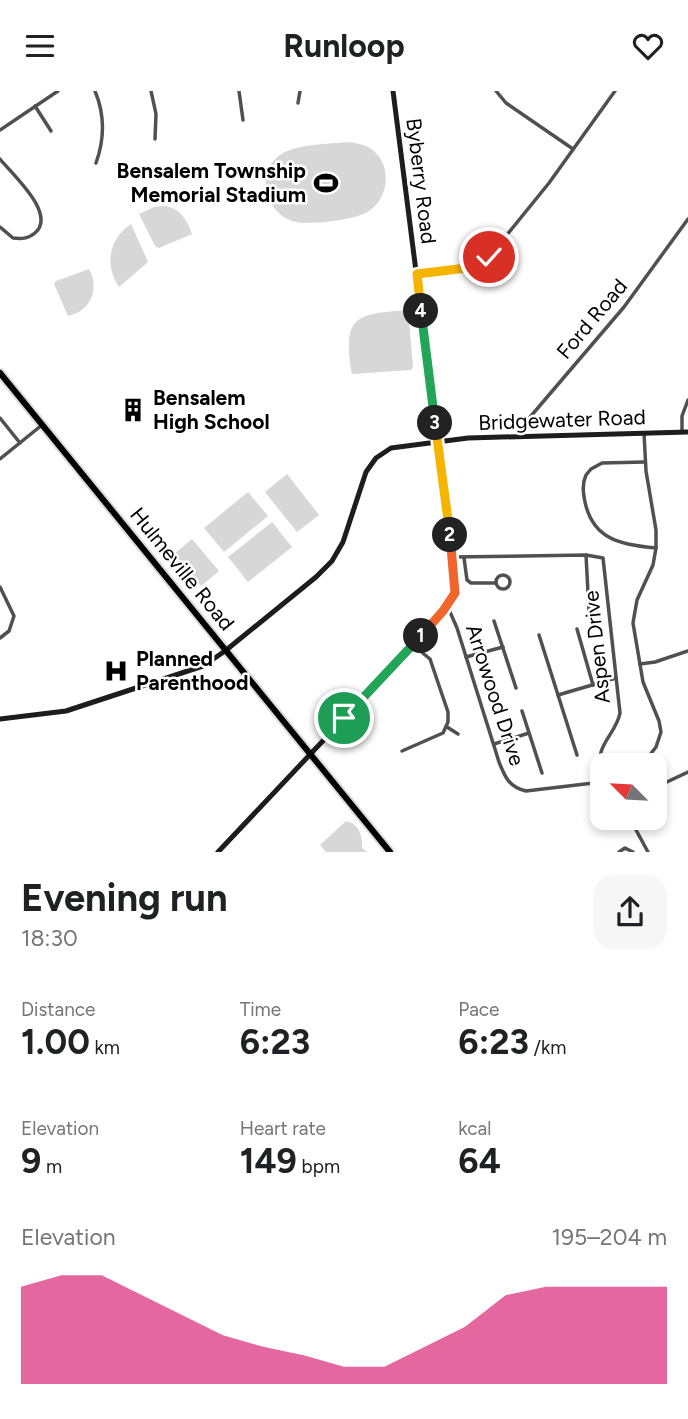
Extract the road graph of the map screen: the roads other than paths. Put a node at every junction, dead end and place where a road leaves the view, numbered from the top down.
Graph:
1 (58, 91) edge
2 (95, 91) edge
3 (151, 91) edge
4 (239, 91) edge
5 (300, 91) edge
6 (393, 91) edge
7 (496, 91) edge
8 (615, 91) edge
9 (298, 103) dead end
10 (35, 106) junction
11 (243, 120) dead end
12 (0, 130) edge
13 (51, 131) dead end
14 (155, 139) dead end
15 (573, 149) junction
16 (0, 159) edge
17 (96, 163) dead end
18 (688, 219) edge
19 (0, 227) edge
20 (417, 274) junction
21 (0, 373) edge
22 (688, 400) edge
23 (0, 418) edge
24 (42, 425) junction
25 (685, 432) edge
26 (645, 433) junction
27 (520, 437) junction
28 (438, 441) junction
29 (20, 443) junction
30 (0, 459) edge
31 (645, 462) junction
32 (656, 548) junction
33 (586, 555) junction
34 (452, 558) junction
35 (464, 559) junction
36 (496, 583) dead end
37 (0, 587) edge
38 (447, 605) junction
39 (589, 612) dead end
40 (494, 621) dead end
41 (577, 629) dead end
42 (539, 635) dead end
43 (0, 638) edge
44 (413, 645) junction
45 (503, 647) junction
46 (225, 651) junction
47 (688, 651) edge
48 (466, 657) junction
49 (640, 664) junction
50 (616, 678) junction
51 (593, 685) junction
52 (516, 688) dead end
53 (558, 695) junction
54 (522, 711) dead end
55 (0, 719) edge
56 (447, 727) junction
57 (529, 733) junction
58 (458, 734) dead end
59 (494, 744) junction
60 (402, 751) dead end
61 (600, 753) edge
62 (651, 753) edge
63 (310, 754) junction
64 (577, 755) dead end
65 (688, 772) edge
66 (542, 773) dead end
67 (667, 782) edge
68 (590, 783) edge
69 (635, 830) edge
70 (218, 852) edge
71 (390, 852) edge
72 (619, 852) edge
73 (633, 852) edge
74 (648, 852) edge

1 - 10 street
2 - 17 street
3 - 14 street
4 - 11 street
5 - 9 street
6 - 20 street, Byberry Road
7 - 15 street
8 - 15 street
10 - 12 street
10 - 13 street
15 - 20 street
16 - 19 street
18 - 27 street, Ford Road
20 - 28 street, Byberry Road
21 - 24 main road, Hulmeville Road
22 - 25 street
23 - 29 street
24 - 29 street
24 - 46 main road, Hulmeville Road
25 - 26 street, Bridgewater Road
26 - 27 street, Bridgewater Road
26 - 31 street
27 - 28 street, Bridgewater Road
28 - 34 street, Byberry Road
28 - 46 street, Bridgewater Road
29 - 30 street
31 - 32 street
31 - 32 street
32 - 49 street
33 - 35 street
33 - 39 street
33 - 50 street, Aspen Drive
34 - 35 street
34 - 38 street, Byberry Road
35 - 36 street
37 - 43 street
38 - 44 street, Byberry Road
38 - 48 street, Arrowood Drive
40 - 45 street
41 - 51 street
42 - 53 street
44 - 56 street
44 - 63 street, Byberry Road
45 - 48 street
45 - 52 street
46 - 55 street
46 - 63 main road, Hulmeville Road
47 - 49 street
48 - 59 street, Arrowood Drive
49 - 62 street
50 - 51 street
50 - 61 street, Aspen Drive
51 - 53 street
53 - 64 street
54 - 57 street
56 - 58 street
56 - 60 street
57 - 59 street
57 - 66 street
59 - 68 street, Arrowood Drive
63 - 70 street, Byberry Road
63 - 71 main road, Hulmeville Road
65 - 67 street
69 - 74 street
72 - 73 street

